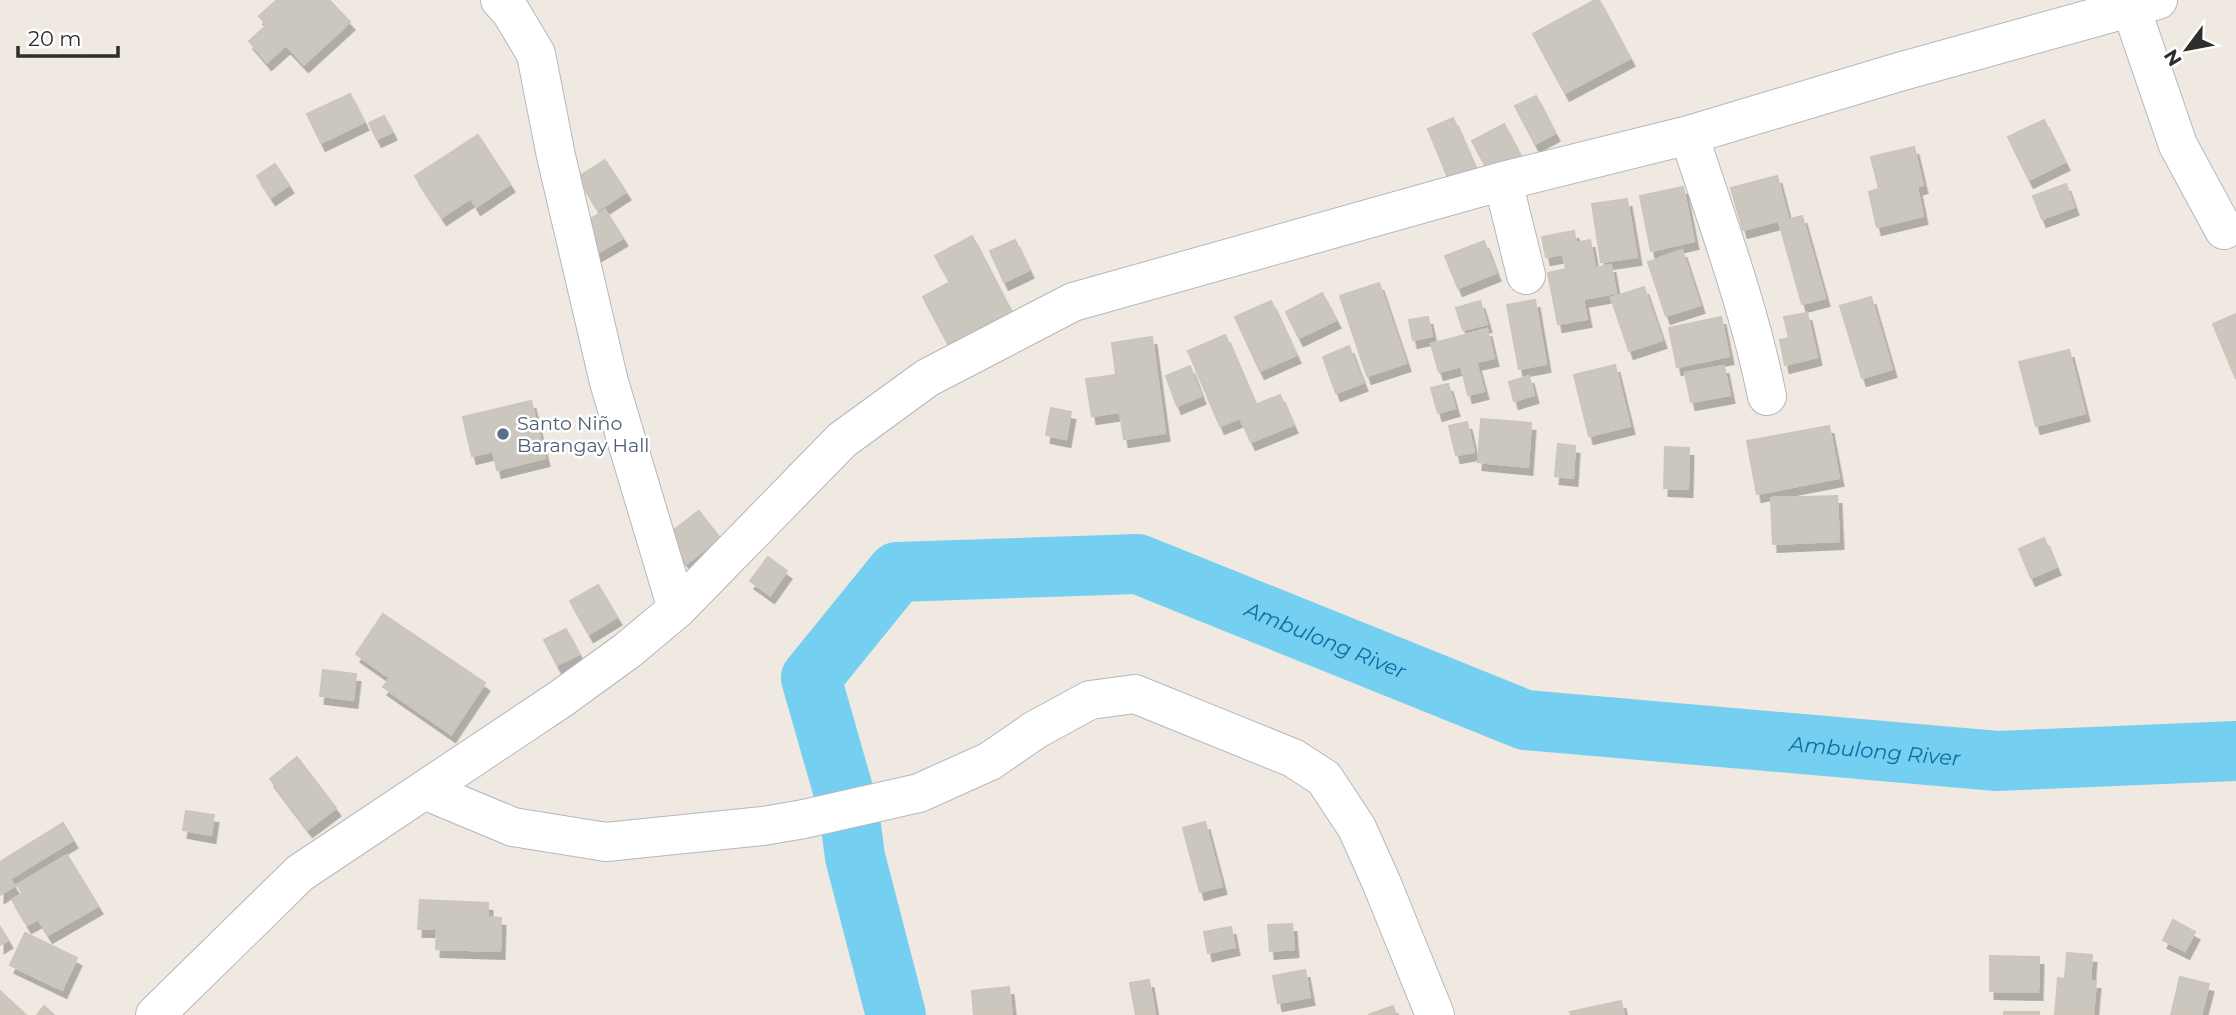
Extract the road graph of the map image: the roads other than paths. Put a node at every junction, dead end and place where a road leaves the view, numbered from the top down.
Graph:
1 (500, 0) edge
2 (2145, 4) edge
3 (1689, 135) junction
4 (1503, 181) junction
5 (2224, 230) dead end
6 (1526, 275) dead end
7 (1767, 396) dead end
8 (677, 609) junction
9 (424, 790) junction
10 (155, 1015) edge
11 (1435, 1015) edge

1 - 8 street
2 - 3 street
2 - 5 street
3 - 4 street
3 - 7 street
4 - 6 street
4 - 8 street
8 - 9 street
9 - 10 street
9 - 11 street

